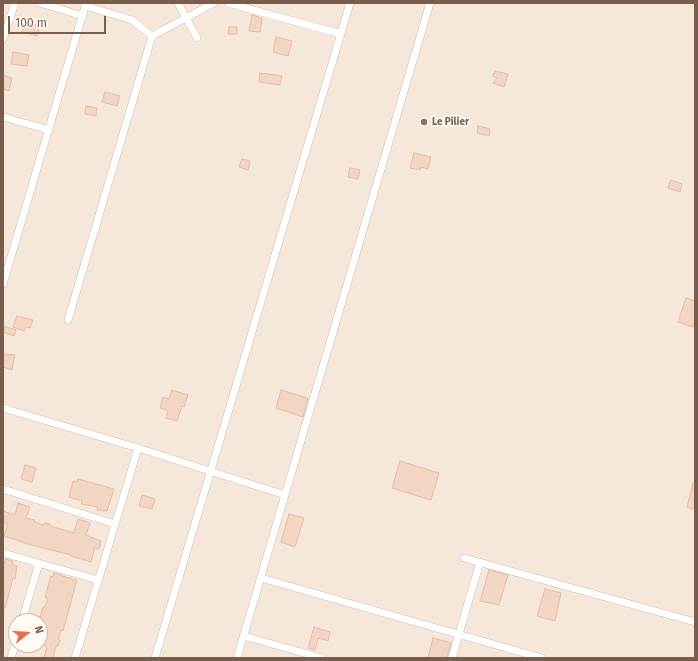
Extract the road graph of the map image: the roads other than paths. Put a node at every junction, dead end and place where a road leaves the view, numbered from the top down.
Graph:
1 (15, 3) edge
2 (40, 3) edge
3 (178, 3) edge
4 (214, 3) edge
5 (228, 3) edge
6 (350, 3) edge
7 (430, 3) edge
8 (86, 4) edge
9 (83, 16) junction
10 (186, 18) junction
11 (341, 34) junction
12 (152, 36) junction
13 (197, 38) dead end
14 (3, 39) edge
15 (3, 117) edge
16 (49, 130) junction
17 (3, 284) edge
18 (68, 320) dead end
19 (3, 408) edge
20 (138, 448) junction
21 (211, 471) junction
22 (3, 489) edge
23 (285, 495) junction
24 (115, 524) junction
25 (3, 553) edge
26 (464, 558) dead end
27 (480, 562) junction
28 (39, 563) junction
29 (261, 578) junction
30 (98, 580) junction
31 (24, 613) edge
32 (695, 622) edge
33 (459, 634) junction
34 (244, 636) junction
35 (307, 656) edge
36 (75, 658) edge
37 (155, 658) edge
38 (237, 658) edge
39 (322, 658) edge
40 (452, 658) edge
41 (542, 658) edge

1 - 14 street
2 - 9 street
3 - 10 street
4 - 10 street
5 - 11 street
6 - 11 street
7 - 23 street
8 - 9 street
8 - 12 street
9 - 16 street
10 - 12 street
10 - 13 street
11 - 21 street
12 - 18 street
15 - 16 street
16 - 17 street
19 - 20 street
20 - 21 street
20 - 24 street
21 - 23 street
21 - 37 street
22 - 24 street
23 - 29 street
24 - 30 street
25 - 28 street
26 - 27 street
27 - 32 street
27 - 33 street
28 - 30 street
28 - 31 street
29 - 33 street
29 - 34 street
30 - 36 street
33 - 40 street
33 - 41 street
34 - 35 street
34 - 38 street
35 - 39 street

